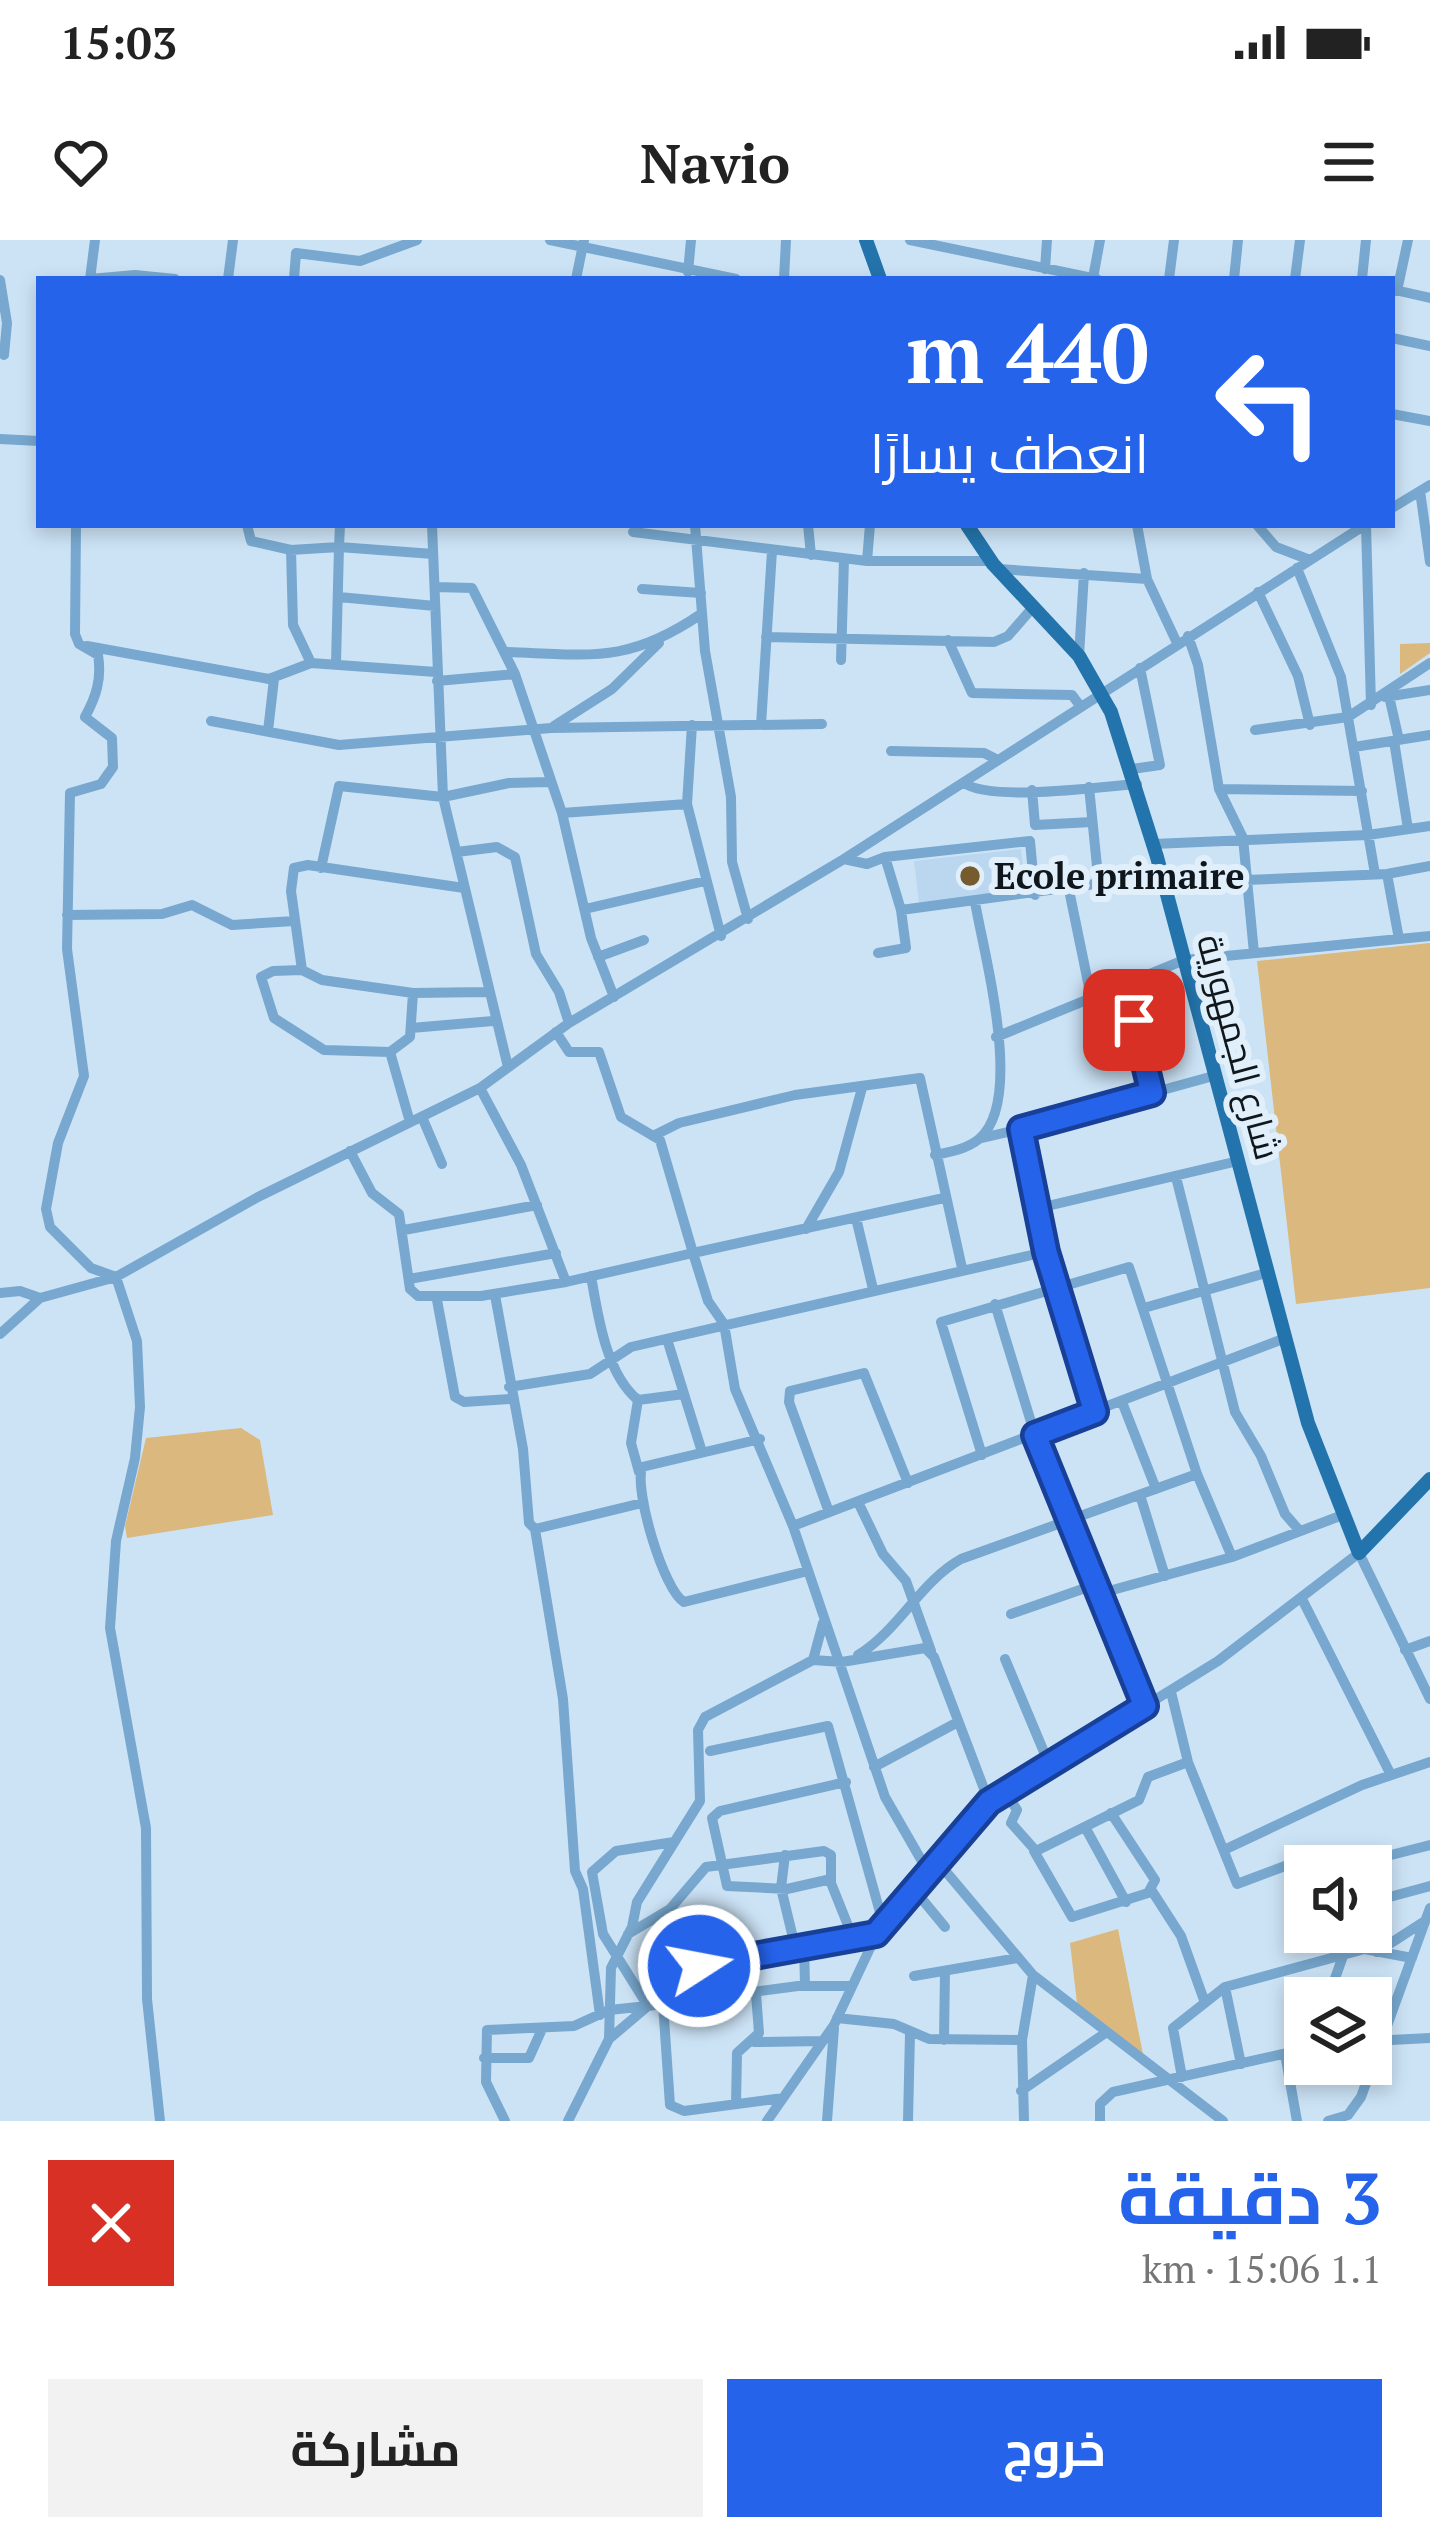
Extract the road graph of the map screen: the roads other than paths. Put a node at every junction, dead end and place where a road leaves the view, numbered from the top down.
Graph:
1 (95, 240) edge
2 (232, 240) edge
3 (416, 240) edge
4 (550, 240) edge
5 (691, 240) edge
6 (785, 240) edge
7 (866, 240) edge
8 (910, 240) edge
9 (988, 240) edge
10 (1047, 240) edge
11 (1100, 240) edge
12 (1174, 240) edge
13 (1238, 240) edge
14 (1300, 240) edge
15 (1366, 240) edge
16 (1408, 240) edge
17 (583, 244) edge
18 (296, 246) edge
19 (986, 257) junction
20 (1045, 269) junction
21 (688, 272) junction
22 (1026, 273) edge
23 (90, 276) edge
24 (117, 276) edge
25 (151, 276) edge
26 (228, 276) edge
27 (294, 276) edge
28 (577, 276) edge
29 (715, 276) edge
30 (784, 276) edge
31 (879, 276) edge
32 (1080, 276) edge
33 (1095, 276) edge
34 (1168, 276) edge
35 (1234, 276) edge
36 (1295, 276) edge
37 (1362, 276) edge
38 (0, 280) edge
39 (1395, 290) edge
40 (1430, 298) edge
41 (1395, 339) edge
42 (1430, 346) edge
43 (4, 355) dead end
44 (1395, 415) edge
45 (1430, 422) edge
46 (0, 440) edge
47 (36, 441) edge
48 (1425, 488) edge
49 (1395, 506) edge
50 (76, 528) edge
51 (248, 528) edge
52 (340, 528) edge
53 (432, 528) edge
54 (695, 528) edge
55 (808, 528) edge
56 (870, 528) edge
57 (969, 528) edge
58 (1137, 528) edge
59 (1260, 528) edge
60 (1361, 528) edge
61 (1366, 528) edge
62 (1428, 531) edge
63 (633, 532) dead end
64 (698, 544) junction
65 (339, 547) junction
66 (290, 550) junction
67 (772, 551) junction
68 (434, 554) junction
69 (811, 555) junction
70 (844, 559) junction
71 (1310, 560) junction
72 (867, 561) junction
73 (1430, 562) edge
74 (995, 565) junction
75 (1297, 568) junction
76 (1084, 573) junction
77 (1147, 579) junction
78 (435, 587) junction
79 (642, 589) dead end
80 (1258, 592) junction
81 (701, 593) junction
82 (340, 597) junction
83 (435, 606) junction
84 (1034, 606) junction
85 (700, 614) junction
86 (841, 635) junction
87 (766, 637) junction
88 (1182, 639) junction
89 (948, 640) junction
90 (659, 643) junction
91 (86, 646) junction
92 (507, 652) junction
93 (1079, 656) junction
94 (841, 660) dead end
95 (311, 663) junction
96 (336, 663) junction
97 (1430, 663) edge
98 (1140, 668) junction
99 (515, 674) junction
100 (436, 677) junction
101 (274, 679) junction
102 (1430, 690) edge
103 (1104, 693) junction
104 (1381, 700) junction
105 (1081, 707) junction
106 (1348, 717) junction
107 (211, 721) dead end
108 (822, 724) dead end
109 (1310, 724) junction
110 (692, 725) junction
111 (719, 725) junction
112 (761, 725) junction
113 (551, 728) junction
114 (534, 730) junction
115 (1255, 730) dead end
116 (268, 731) junction
117 (1430, 735) edge
118 (439, 738) junction
119 (1396, 740) junction
120 (1354, 747) junction
121 (891, 752) dead end
122 (998, 760) junction
123 (1134, 777) junction
124 (548, 782) junction
125 (964, 783) junction
126 (1089, 787) junction
127 (1219, 789) junction
128 (1032, 790) junction
129 (1362, 791) junction
130 (443, 797) junction
131 (687, 804) junction
132 (562, 814) junction
133 (1092, 822) junction
134 (1035, 825) junction
135 (1430, 826) edge
136 (1408, 829) junction
137 (1368, 835) junction
138 (1243, 838) junction
139 (1030, 841) junction
140 (1153, 844) junction
141 (458, 852) junction
142 (886, 857) junction
143 (844, 859) junction
144 (1430, 866) edge
145 (321, 868) junction
146 (1381, 874) junction
147 (1162, 875) junction
148 (1246, 880) junction
149 (704, 881) junction
150 (1100, 886) junction
151 (464, 888) junction
152 (1069, 890) junction
153 (1035, 895) junction
154 (976, 902) junction
155 (585, 909) junction
156 (901, 910) junction
157 (68, 915) junction
158 (748, 919) junction
159 (294, 921) junction
160 (721, 936) junction
161 (1430, 936) edge
162 (1399, 939) junction
163 (644, 940) dead end
164 (878, 953) dead end
165 (1254, 953) junction
166 (598, 957) junction
167 (1184, 960) junction
168 (302, 970) junction
169 (1124, 984) junction
170 (488, 992) junction
171 (413, 993) junction
172 (614, 997) junction
173 (1091, 997) junction
174 (493, 1021) junction
175 (569, 1023) junction
176 (411, 1028) junction
177 (556, 1032) junction
178 (996, 1037) junction
179 (390, 1052) junction
180 (508, 1067) junction
181 (1217, 1075) junction
182 (480, 1088) junction
183 (862, 1088) junction
184 (1152, 1093) junction
185 (996, 1108) junction
186 (416, 1119) junction
187 (1021, 1129) junction
188 (653, 1136) junction
189 (979, 1139) junction
190 (350, 1151) junction
191 (935, 1155) junction
192 (1238, 1161) junction
193 (442, 1164) dead end
194 (1176, 1178) junction
195 (944, 1198) junction
196 (537, 1205) junction
197 (1039, 1208) junction
198 (856, 1218) junction
199 (806, 1229) junction
200 (404, 1230) junction
201 (1046, 1252) junction
202 (556, 1253) junction
203 (692, 1253) junction
204 (962, 1268) junction
205 (1266, 1273) junction
206 (590, 1276) junction
207 (116, 1277) junction
208 (409, 1280) junction
209 (566, 1282) junction
210 (1054, 1285) junction
211 (873, 1289) junction
212 (1207, 1290) junction
213 (0, 1293) edge
214 (495, 1294) junction
215 (40, 1298) junction
216 (437, 1300) junction
217 (995, 1304) junction
218 (1144, 1308) junction
219 (724, 1324) junction
220 (0, 1334) edge
221 (667, 1339) junction
222 (1283, 1339) junction
223 (615, 1353) junction
224 (1225, 1363) junction
225 (1169, 1384) junction
226 (510, 1393) junction
227 (684, 1394) junction
228 (638, 1400) junction
229 (1122, 1402) junction
230 (1095, 1412) junction
231 (1035, 1435) junction
232 (760, 1439) junction
233 (702, 1452) junction
234 (982, 1455) junction
235 (639, 1472) junction
236 (1197, 1474) junction
237 (1430, 1479) edge
238 (908, 1483) junction
239 (1156, 1489) junction
240 (1140, 1495) junction
241 (857, 1502) junction
242 (643, 1503) junction
243 (829, 1512) junction
244 (1067, 1522) junction
245 (1343, 1522) junction
246 (793, 1526) junction
247 (535, 1529) junction
248 (1299, 1531) junction
249 (1378, 1534) junction
250 (1359, 1553) junction
251 (1232, 1557) junction
252 (808, 1570) junction
253 (1166, 1576) junction
254 (1096, 1589) junction
255 (1303, 1600) junction
256 (916, 1603) junction
257 (1011, 1614) dead end
258 (824, 1621) junction
259 (1430, 1640) edge
260 (1406, 1650) junction
261 (931, 1651) junction
262 (1005, 1659) dead end
263 (813, 1660) junction
264 (846, 1661) junction
265 (1171, 1692) junction
266 (1430, 1699) edge
267 (1145, 1706) junction
268 (958, 1722) junction
269 (710, 1751) dead end
270 (1188, 1762) junction
271 (1430, 1762) edge
272 (1048, 1764) junction
273 (874, 1767) junction
274 (1391, 1775) junction
275 (846, 1782) junction
276 (1004, 1790) junction
277 (989, 1802) junction
278 (1112, 1813) junction
279 (1085, 1827) junction
280 (674, 1842) junction
281 (1430, 1845) edge
282 (1224, 1850) junction
283 (1034, 1851) junction
284 (784, 1855) junction
285 (1392, 1855) edge
286 (720, 1864) junction
287 (1284, 1865) edge
288 (932, 1866) junction
289 (831, 1880) junction
290 (1430, 1886) edge
291 (912, 1887) junction
292 (781, 1888) junction
293 (1152, 1891) junction
294 (1392, 1896) edge
295 (1126, 1902) junction
296 (1428, 1914) edge
297 (945, 1927) dead end
298 (880, 1929) junction
299 (628, 1934) junction
300 (853, 1938) junction
301 (1392, 1941) edge
302 (799, 1945) junction
303 (1352, 1953) edge
304 (1383, 1953) edge
305 (615, 1956) junction
306 (1343, 1956) junction
307 (747, 1957) junction
308 (1018, 1958) junction
309 (1412, 1958) junction
310 (945, 1971) junction
311 (1033, 1975) junction
312 (914, 1976) dead end
313 (1336, 1977) edge
314 (806, 1986) junction
315 (850, 1986) junction
316 (1225, 1987) junction
317 (754, 1994) junction
318 (1204, 2000) junction
319 (693, 2002) junction
320 (663, 2004) junction
321 (648, 2006) junction
322 (1392, 2006) edge
323 (604, 2013) junction
324 (835, 2021) junction
325 (542, 2029) junction
326 (910, 2033) junction
327 (1104, 2034) junction
328 (1430, 2038) edge
329 (608, 2039) junction
330 (944, 2040) junction
331 (1022, 2040) junction
332 (823, 2041) junction
333 (1392, 2041) edge
334 (754, 2042) junction
335 (1284, 2054) edge
336 (484, 2058) junction
337 (1240, 2064) junction
338 (1182, 2077) junction
339 (1167, 2080) junction
340 (1291, 2085) edge
341 (1364, 2085) edge
342 (1022, 2091) junction
343 (783, 2098) junction
344 (736, 2104) junction
345 (1099, 2116) edge
346 (1348, 2118) edge
347 (160, 2121) edge
348 (506, 2121) edge
349 (568, 2121) edge
350 (767, 2121) edge
351 (826, 2121) edge
352 (908, 2121) edge
353 (1024, 2121) edge
354 (1084, 2121) edge
355 (1223, 2121) edge
356 (1297, 2121) edge
357 (1328, 2121) edge

1 - 23 street
2 - 26 street
3 - 18 street
4 - 17 street
5 - 21 street
6 - 30 street
7 - 31 main road
8 - 19 street
9 - 19 street
10 - 20 street
11 - 33 street
12 - 34 street
13 - 35 street
14 - 36 street
15 - 37 street
16 - 39 street
17 - 21 street
17 - 28 street
18 - 27 street
19 - 22 street
20 - 22 street
20 - 32 street
21 - 29 street
24 - 25 street
38 - 43 street
39 - 40 street
41 - 42 street
44 - 45 street
46 - 47 street
48 - 49 street
48 - 62 street
50 - 91 street
51 - 66 street
52 - 65 street
53 - 68 street
54 - 64 street
55 - 69 street
56 - 72 street
57 - 74 main road, شارع الجمهورية
58 - 77 street
59 - 71 street
60 - 71 street
61 - 104 street
62 - 73 street
63 - 64 street
64 - 67 street
64 - 81 street
65 - 66 street
65 - 68 street
65 - 82 street
66 - 95 street
67 - 69 street
67 - 87 street
68 - 78 street
69 - 70 street
70 - 72 street
70 - 86 street
71 - 75 street
72 - 74 street
74 - 76 street
74 - 84 main road, شارع الجمهورية
75 - 80 street
75 - 106 street
76 - 77 street
76 - 93 street
77 - 88 street
78 - 83 street
78 - 92 street
79 - 81 street
80 - 88 street
80 - 109 street
81 - 85 street
82 - 83 street
82 - 96 street
83 - 100 street
84 - 89 street
84 - 93 main road, شارع الجمهورية
85 - 90 street
85 - 111 street
86 - 87 street
86 - 89 street
86 - 94 street
87 - 112 street
88 - 98 street
88 - 127 street
89 - 105 street
90 - 92 street
90 - 113 street
91 - 101 street
91 - 157 street
92 - 99 street
93 - 103 main road, شارع الجمهورية
95 - 96 street
95 - 101 street
96 - 100 street
97 - 104 street
98 - 103 street
98 - 123 street
99 - 100 street
99 - 114 street
100 - 118 street
101 - 116 street
102 - 104 street
103 - 105 street
103 - 123 main road, شارع الجمهورية
104 - 106 street
104 - 119 street
105 - 122 street
106 - 109 street
106 - 120 street
107 - 116 street
108 - 112 street
109 - 115 street
110 - 111 street
110 - 113 street
110 - 131 street
111 - 112 street
111 - 158 street
113 - 114 street
114 - 118 street
114 - 124 street
116 - 118 street
117 - 119 street
118 - 130 street
119 - 120 street
119 - 136 street
120 - 129 street
121 - 122 street
122 - 125 street
123 - 126 street
123 - 140 main road, شارع الجمهورية
124 - 130 street
124 - 132 street
125 - 128 street
125 - 143 street
126 - 128 street
126 - 133 street
127 - 129 street
127 - 138 street
128 - 134 street
129 - 137 street
130 - 141 street
130 - 145 street
131 - 132 street
131 - 149 street
132 - 155 street
133 - 134 street
133 - 150 street
134 - 139 street
135 - 136 street
136 - 137 street
137 - 138 street
137 - 146 street
138 - 140 street
138 - 148 street
139 - 142 street
139 - 153 street
140 - 147 main road, شارع الجمهورية
141 - 151 street
141 - 175 street
142 - 143 street
142 - 156 street
143 - 158 street
144 - 146 street
145 - 151 street
145 - 159 street
146 - 148 street
146 - 162 street
147 - 150 street
147 - 167 main road, شارع الجمهورية
148 - 165 street
149 - 155 street
149 - 160 street
150 - 152 street
151 - 170 street
152 - 153 street
152 - 173 street
153 - 154 street
154 - 156 street
154 - 178 street
155 - 166 street
156 - 164 street
157 - 159 street
157 - 207 street
158 - 160 street
159 - 168 street
160 - 172 street
161 - 162 street
162 - 165 street
163 - 166 street
165 - 167 street
166 - 172 street
167 - 169 street
167 - 181 main road, شارع الجمهورية
168 - 171 street
168 - 179 street
169 - 173 street
169 - 184 street
170 - 171 street
170 - 174 street
171 - 176 street
172 - 175 street
173 - 178 street
174 - 176 street
174 - 180 street
175 - 177 street
176 - 179 street
177 - 180 street
177 - 188 street
178 - 185 street
179 - 186 street
180 - 182 street
181 - 184 street
181 - 192 main road, شارع الجمهورية
182 - 186 street
182 - 196 street
183 - 188 street
183 - 191 street
183 - 199 street
184 - 187 street
185 - 187 street
185 - 189 street
186 - 190 street
186 - 193 street
187 - 189 street
187 - 197 street
188 - 203 street
189 - 191 street
190 - 200 street
190 - 207 street
191 - 195 street
192 - 194 street
192 - 205 main road, شارع الجمهورية
194 - 197 street
194 - 212 street
195 - 198 street
195 - 204 street
196 - 200 street
196 - 202 street
197 - 201 street
198 - 199 street
198 - 211 street
199 - 203 street
200 - 208 street
201 - 204 street
201 - 210 street
202 - 208 street
202 - 209 street
203 - 206 street
203 - 219 street
204 - 211 street
205 - 212 street
205 - 222 main road, شارع الجمهورية
206 - 209 street
206 - 223 street
207 - 215 street
207 - 347 street
208 - 216 street
209 - 214 street
210 - 217 street
210 - 218 street
210 - 230 street
211 - 219 street
212 - 218 street
212 - 224 street
213 - 215 street
214 - 216 street
214 - 226 street
215 - 220 street
216 - 226 street
217 - 231 street
217 - 234 street
218 - 225 street
219 - 221 street
219 - 232 street
221 - 223 street
221 - 227 street
222 - 224 street
222 - 245 main road, شارع الجمهورية
223 - 226 street
223 - 228 street
224 - 225 street
224 - 248 street
225 - 229 street
225 - 236 street
226 - 247 street
227 - 228 street
227 - 233 street
228 - 235 street
229 - 230 street
229 - 239 street
230 - 231 street
231 - 234 street
231 - 244 street
232 - 233 street
232 - 246 street
233 - 235 street
234 - 238 street
235 - 242 street
236 - 239 street
236 - 251 street
237 - 249 main road
238 - 241 street
238 - 243 street
239 - 240 street
240 - 244 street
240 - 253 street
241 - 243 street
241 - 256 street
242 - 247 street
242 - 252 street
243 - 246 street
244 - 254 street
244 - 256 street
245 - 248 street
245 - 249 main road
245 - 250 main road, شارع الجمهورية
246 - 252 street
247 - 323 street
248 - 251 street
249 - 250 main road
250 - 255 street
250 - 260 street
251 - 253 street
252 - 258 street
253 - 254 street
254 - 257 street
254 - 267 street
255 - 265 street
255 - 274 street
256 - 261 street
256 - 264 street
258 - 263 street
258 - 264 street
259 - 260 street
260 - 266 street
261 - 264 street
261 - 268 street
262 - 272 street
263 - 264 street
263 - 280 street
264 - 273 street
265 - 267 street
265 - 270 street
267 - 272 street
268 - 273 street
268 - 277 street
269 - 275 street
270 - 278 street
270 - 282 street
271 - 274 street
272 - 276 street
273 - 288 street
274 - 282 street
275 - 286 street
275 - 298 street
276 - 277 street
276 - 283 street
277 - 288 street
278 - 279 street
278 - 293 street
279 - 283 street
279 - 295 street
280 - 299 street
280 - 305 street
281 - 285 street
282 - 287 street
283 - 295 street
284 - 286 street
284 - 289 street
284 - 292 street
286 - 292 street
286 - 299 street
288 - 291 street
288 - 308 street
289 - 292 street
289 - 300 street
290 - 294 street
291 - 297 street
291 - 298 street
292 - 302 street
293 - 295 street
293 - 318 street
296 - 301 street
296 - 309 street
298 - 300 street
298 - 315 street
299 - 305 street
300 - 302 street
302 - 307 street
302 - 314 street
303 - 306 street
304 - 309 street
305 - 321 street
305 - 323 street
306 - 313 street
306 - 316 street
307 - 317 street
307 - 319 street
308 - 310 street
308 - 311 street
309 - 322 street
310 - 312 street
310 - 330 street
311 - 327 street
311 - 331 street
314 - 315 street
314 - 317 street
315 - 324 street
316 - 318 street
316 - 337 street
317 - 319 street
317 - 334 street
318 - 338 street
319 - 320 street
320 - 321 street
320 - 344 street
321 - 323 street
321 - 329 street
323 - 325 street
323 - 329 street
324 - 326 street
324 - 332 street
324 - 351 street
325 - 336 street
325 - 336 street
326 - 330 street
326 - 352 street
327 - 339 street
327 - 342 street
328 - 333 street
329 - 349 street
330 - 331 street
331 - 342 street
332 - 334 street
332 - 343 street
334 - 344 street
335 - 337 street
336 - 348 street
337 - 338 street
338 - 339 street
339 - 345 street
339 - 355 street
340 - 356 street
341 - 346 street
342 - 353 street
343 - 344 street
343 - 350 street
345 - 354 street
346 - 357 street

